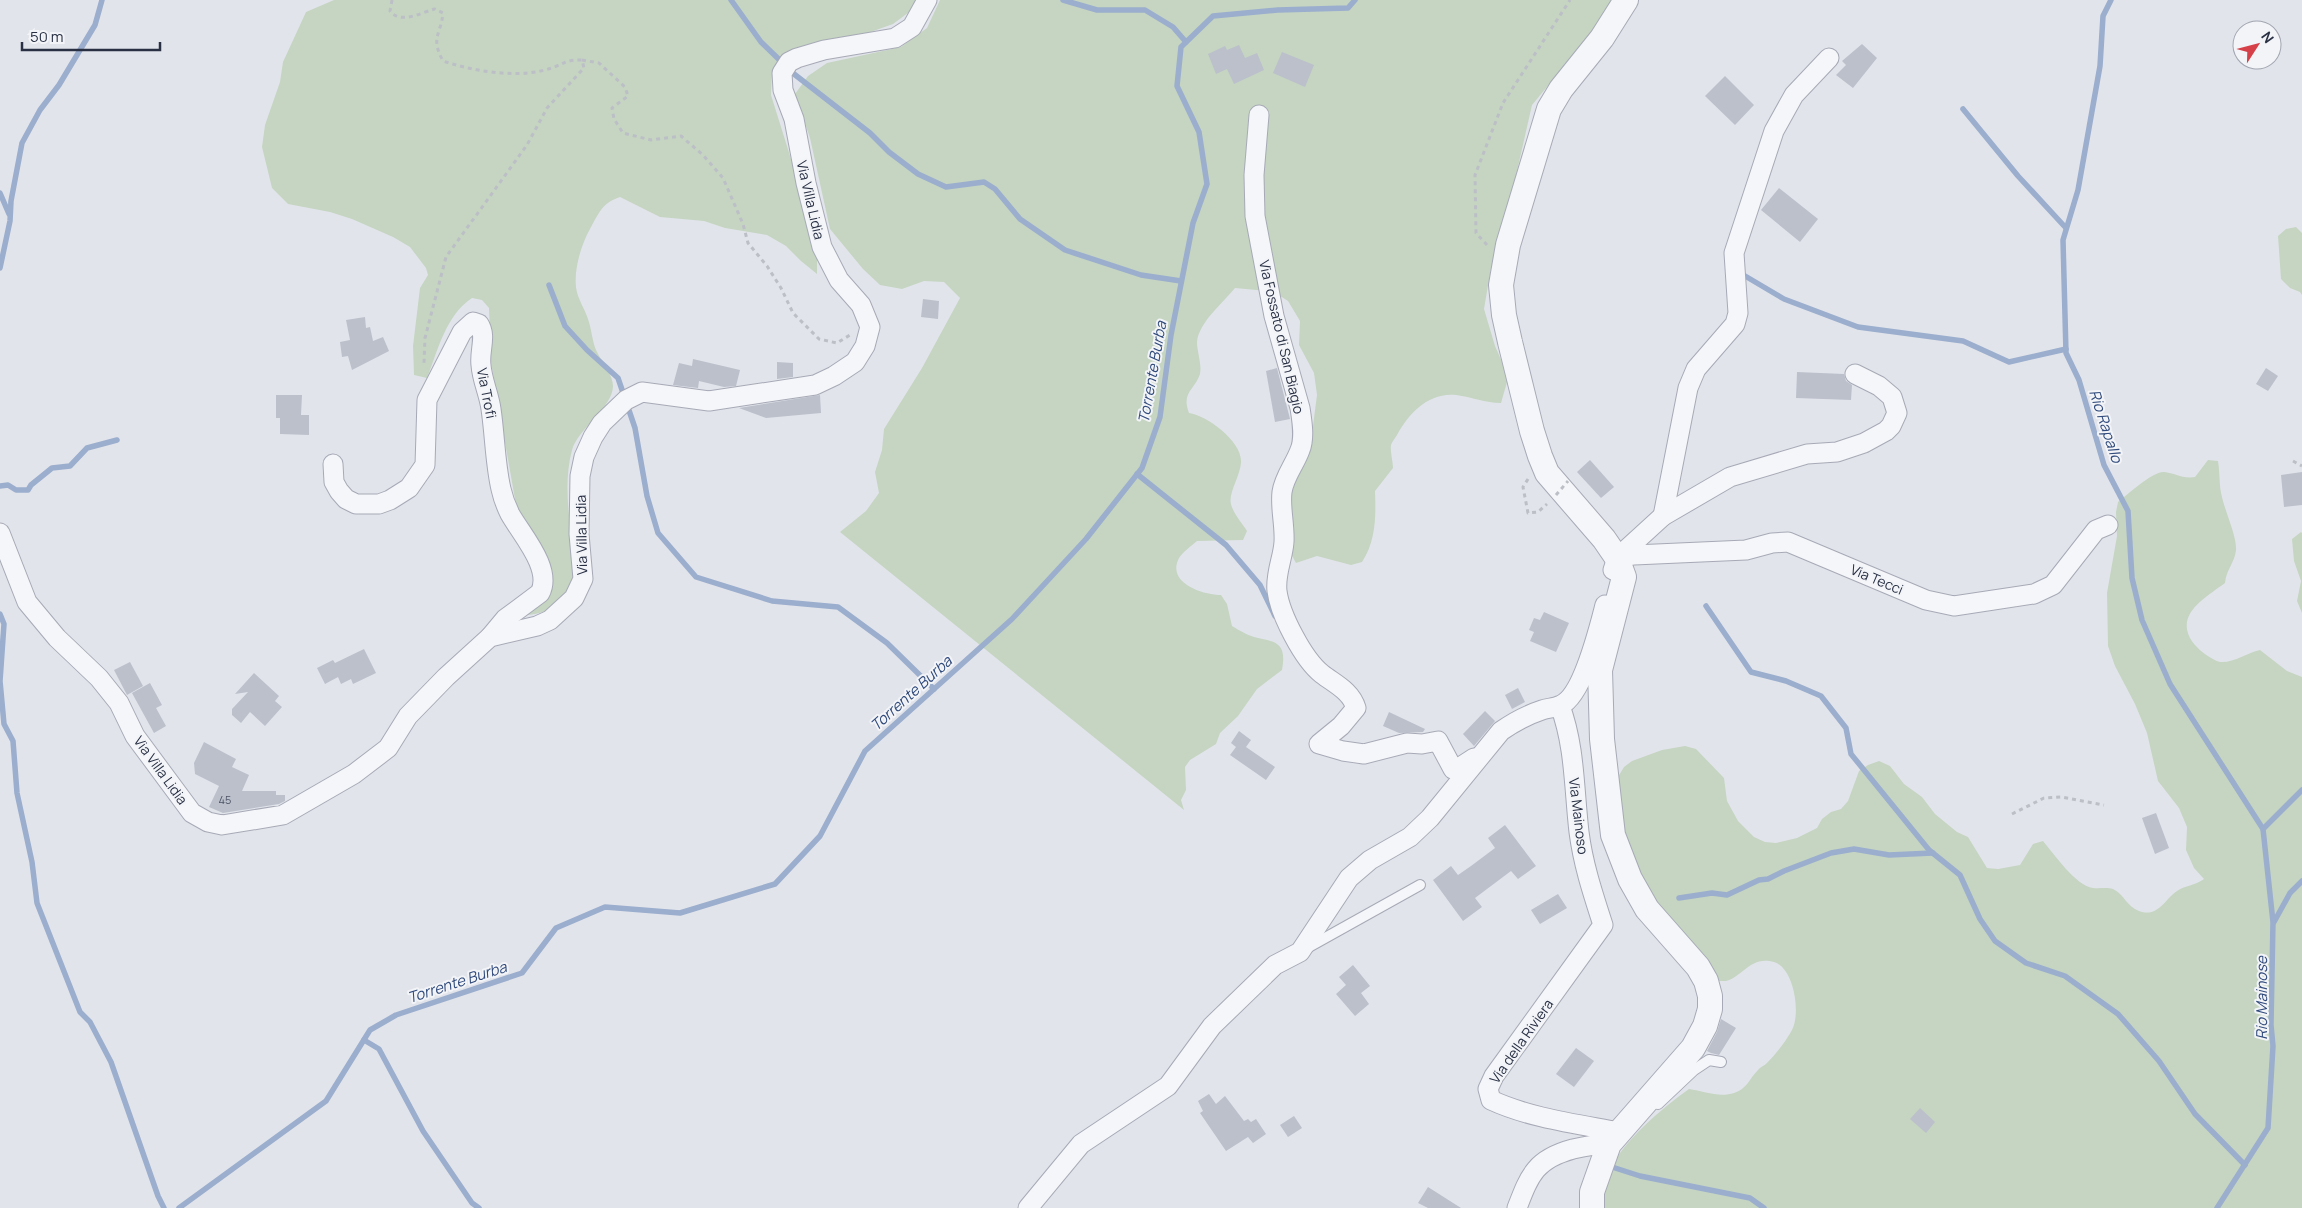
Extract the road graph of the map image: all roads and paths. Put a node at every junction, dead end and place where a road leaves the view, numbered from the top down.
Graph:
1 (392, 0) edge
2 (927, 0) edge
3 (1570, 0) edge
4 (1626, 0) edge
5 (1829, 58) dead end
6 (582, 60) junction
7 (1259, 115) dead end
8 (1503, 265) junction
9 (867, 318) junction
10 (424, 365) dead end
11 (1855, 374) dead end
12 (2293, 461) dead end
13 (333, 464) dead end
14 (2302, 466) edge
15 (1568, 481) dead end
16 (1556, 495) dead end
17 (1549, 503) dead end
18 (1528, 513) dead end
19 (1663, 516) junction
20 (2108, 525) dead end
21 (0, 533) edge
22 (1617, 558) junction
23 (490, 637) junction
24 (1560, 706) junction
25 (1481, 755) junction
26 (2104, 805) dead end
27 (2012, 814) dead end
28 (1420, 885) dead end
29 (1603, 925) joint
30 (1300, 952) junction
31 (1721, 1062) dead end
32 (1620, 1132) junction
33 (1028, 1208) edge
34 (1517, 1208) edge
35 (1592, 1208) edge

1 - 6 path
2 - 9 street, Via Villa Lidia
3 - 8 path
4 - 8 street
5 - 19 street
6 - 9 path
6 - 10 path
7 - 25 street, Via Fossato di San Biagio
8 - 22 street
9 - 23 street, Via Villa Lidia
11 - 19 street
12 - 14 path
13 - 23 street, Via Trofi
15 - 16 path, bridge
17 - 18 path
19 - 22 street
20 - 22 street, Via Tecci
21 - 23 street, Via Villa Lidia
22 - 24 street
22 - 32 street
24 - 25 street
24 - 29 street, Via Mainoso
25 - 30 street
26 - 27 path
28 - 30 lane
29 - 32 street, Via della Riviera
30 - 33 street
31 - 32 lane
32 - 34 street
32 - 35 street

